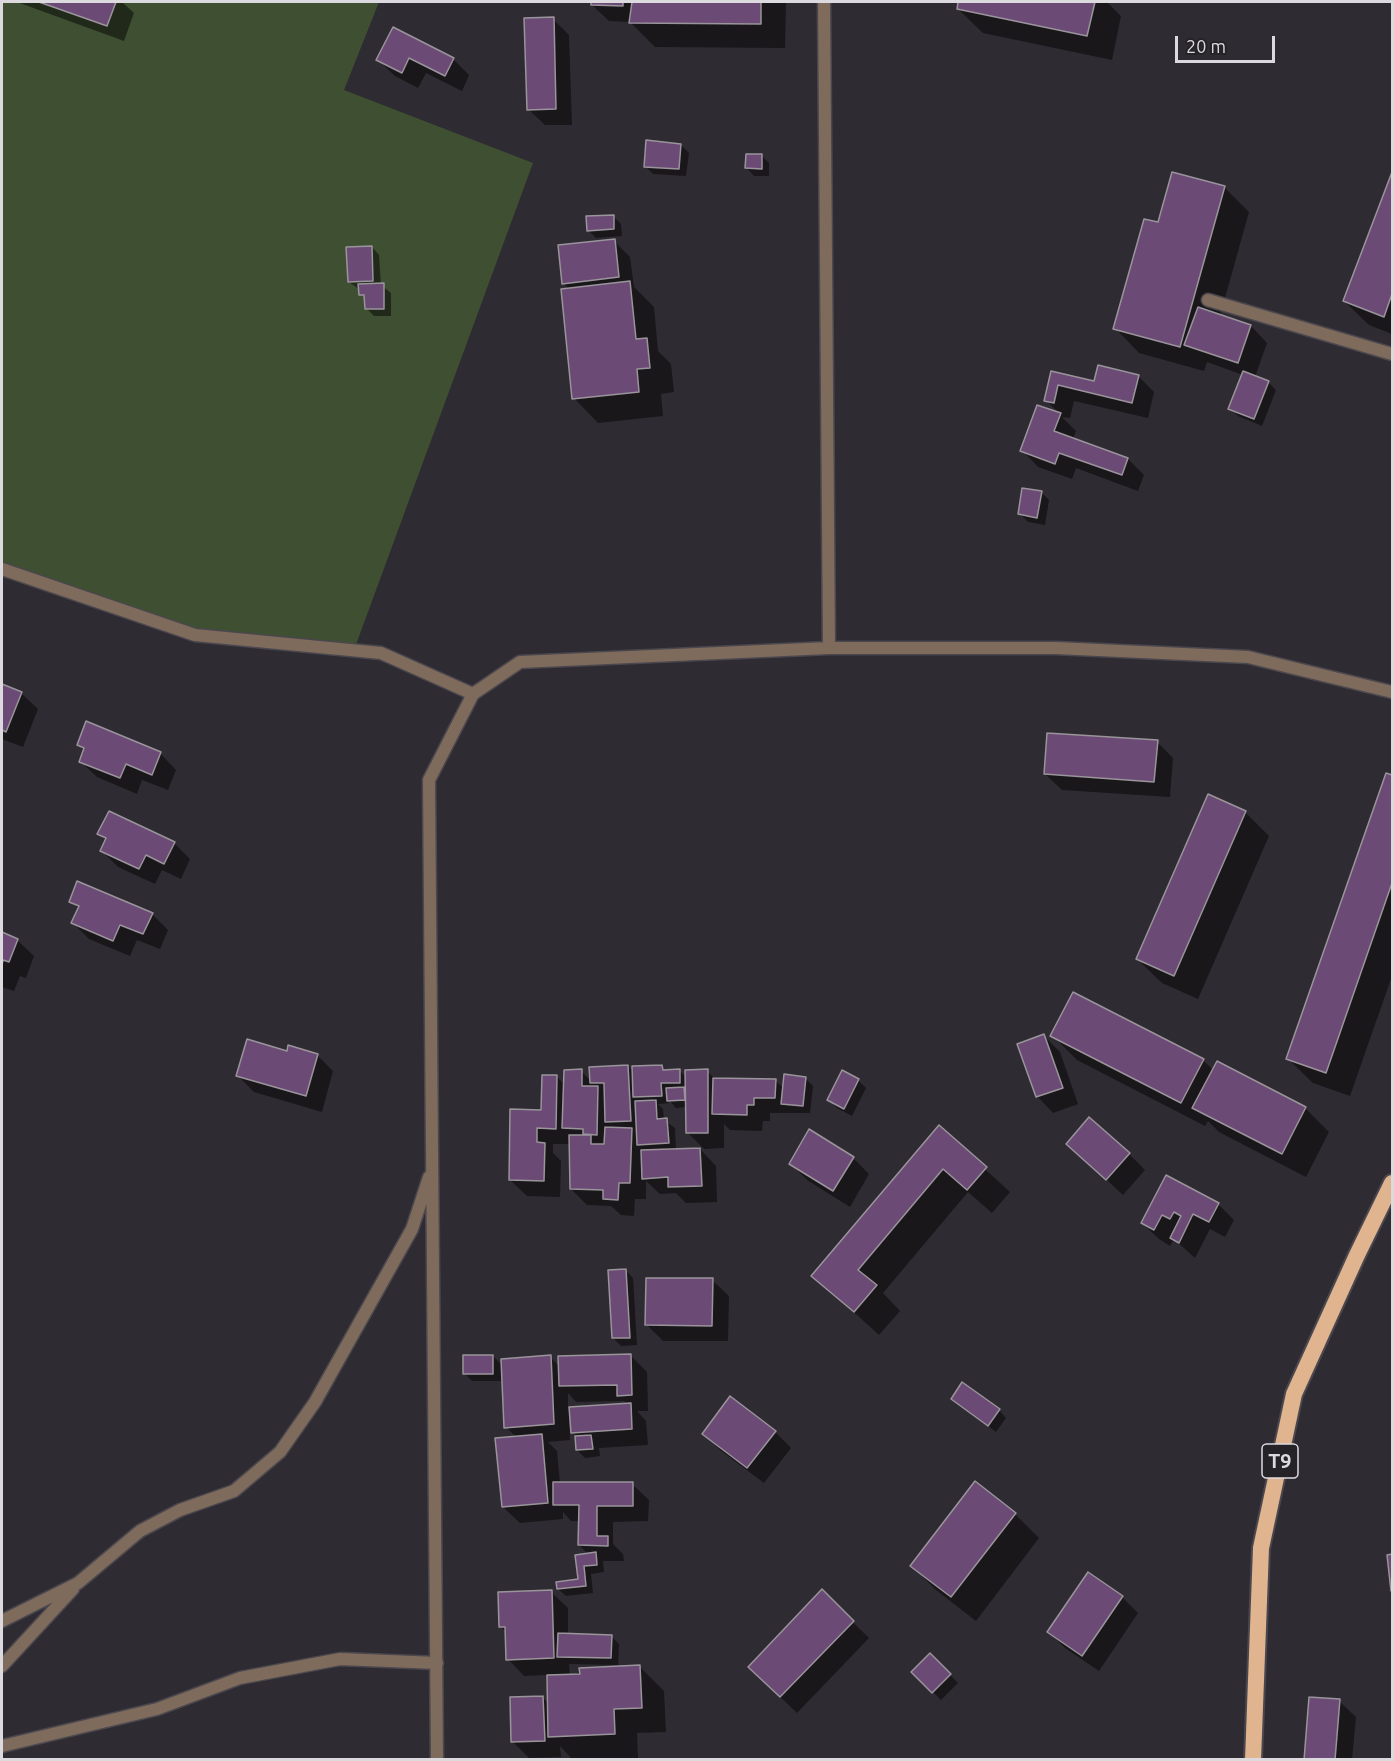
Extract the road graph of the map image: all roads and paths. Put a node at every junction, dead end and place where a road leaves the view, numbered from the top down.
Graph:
1 (825, 2) edge
2 (1208, 300) dead end
3 (1392, 354) edge
4 (2, 569) edge
5 (829, 648) junction
6 (1392, 692) edge
7 (473, 694) junction
8 (432, 1167) junction
9 (1392, 1183) edge
10 (78, 1583) junction
11 (2, 1621) edge
12 (436, 1663) junction
13 (2, 1666) edge
14 (2, 1746) edge
15 (437, 1760) edge
16 (1253, 1760) edge

1 - 5 street
2 - 3 street
4 - 7 street
5 - 6 street
5 - 7 street
7 - 8 street
8 - 10 street
8 - 12 street
9 - 16 highway, T9
10 - 11 street
10 - 13 street
12 - 14 street
12 - 15 street

